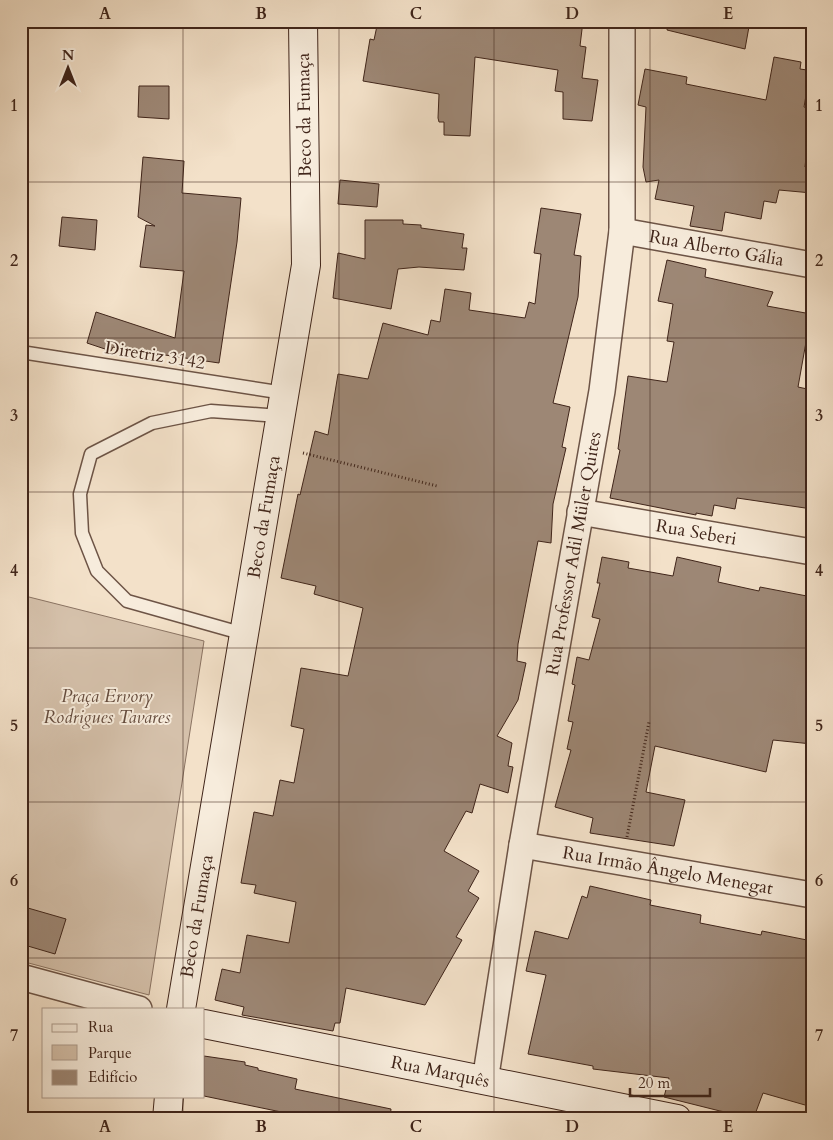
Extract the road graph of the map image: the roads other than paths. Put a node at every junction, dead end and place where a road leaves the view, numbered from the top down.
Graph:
1 (303, 21) edge
2 (622, 21) edge
3 (622, 231) junction
4 (812, 265) edge
5 (21, 352) edge
6 (282, 404) junction
7 (580, 512) junction
8 (812, 552) edge
9 (244, 634) junction
10 (522, 845) junction
11 (812, 895) edge
12 (21, 977) edge
13 (135, 1008) edge
14 (181, 1008) edge
15 (205, 1024) edge
16 (485, 1081) junction
17 (169, 1098) edge
18 (166, 1119) edge
19 (677, 1119) edge

1 - 6 main road, Beco da Fumaça
2 - 3 street, Rua Professor Adil Müler Quites
3 - 4 street, Rua Alberto Gália
3 - 7 street, Rua Professor Adil Müler Quites
5 - 6 lane, Diretriz 3142
6 - 9 main road, Beco da Fumaça
6 - 9 lane
7 - 8 street, Rua Seberi
7 - 10 street, Rua Professor Adil Müler Quites
9 - 14 main road, Beco da Fumaça
10 - 11 street, Rua Irmão Ângelo Menegat
10 - 16 street, Rua Professor Adil Müler Quites
12 - 13 street
15 - 16 main road, Rua Marquês
16 - 19 main road, Rua Marquês
17 - 18 main road

